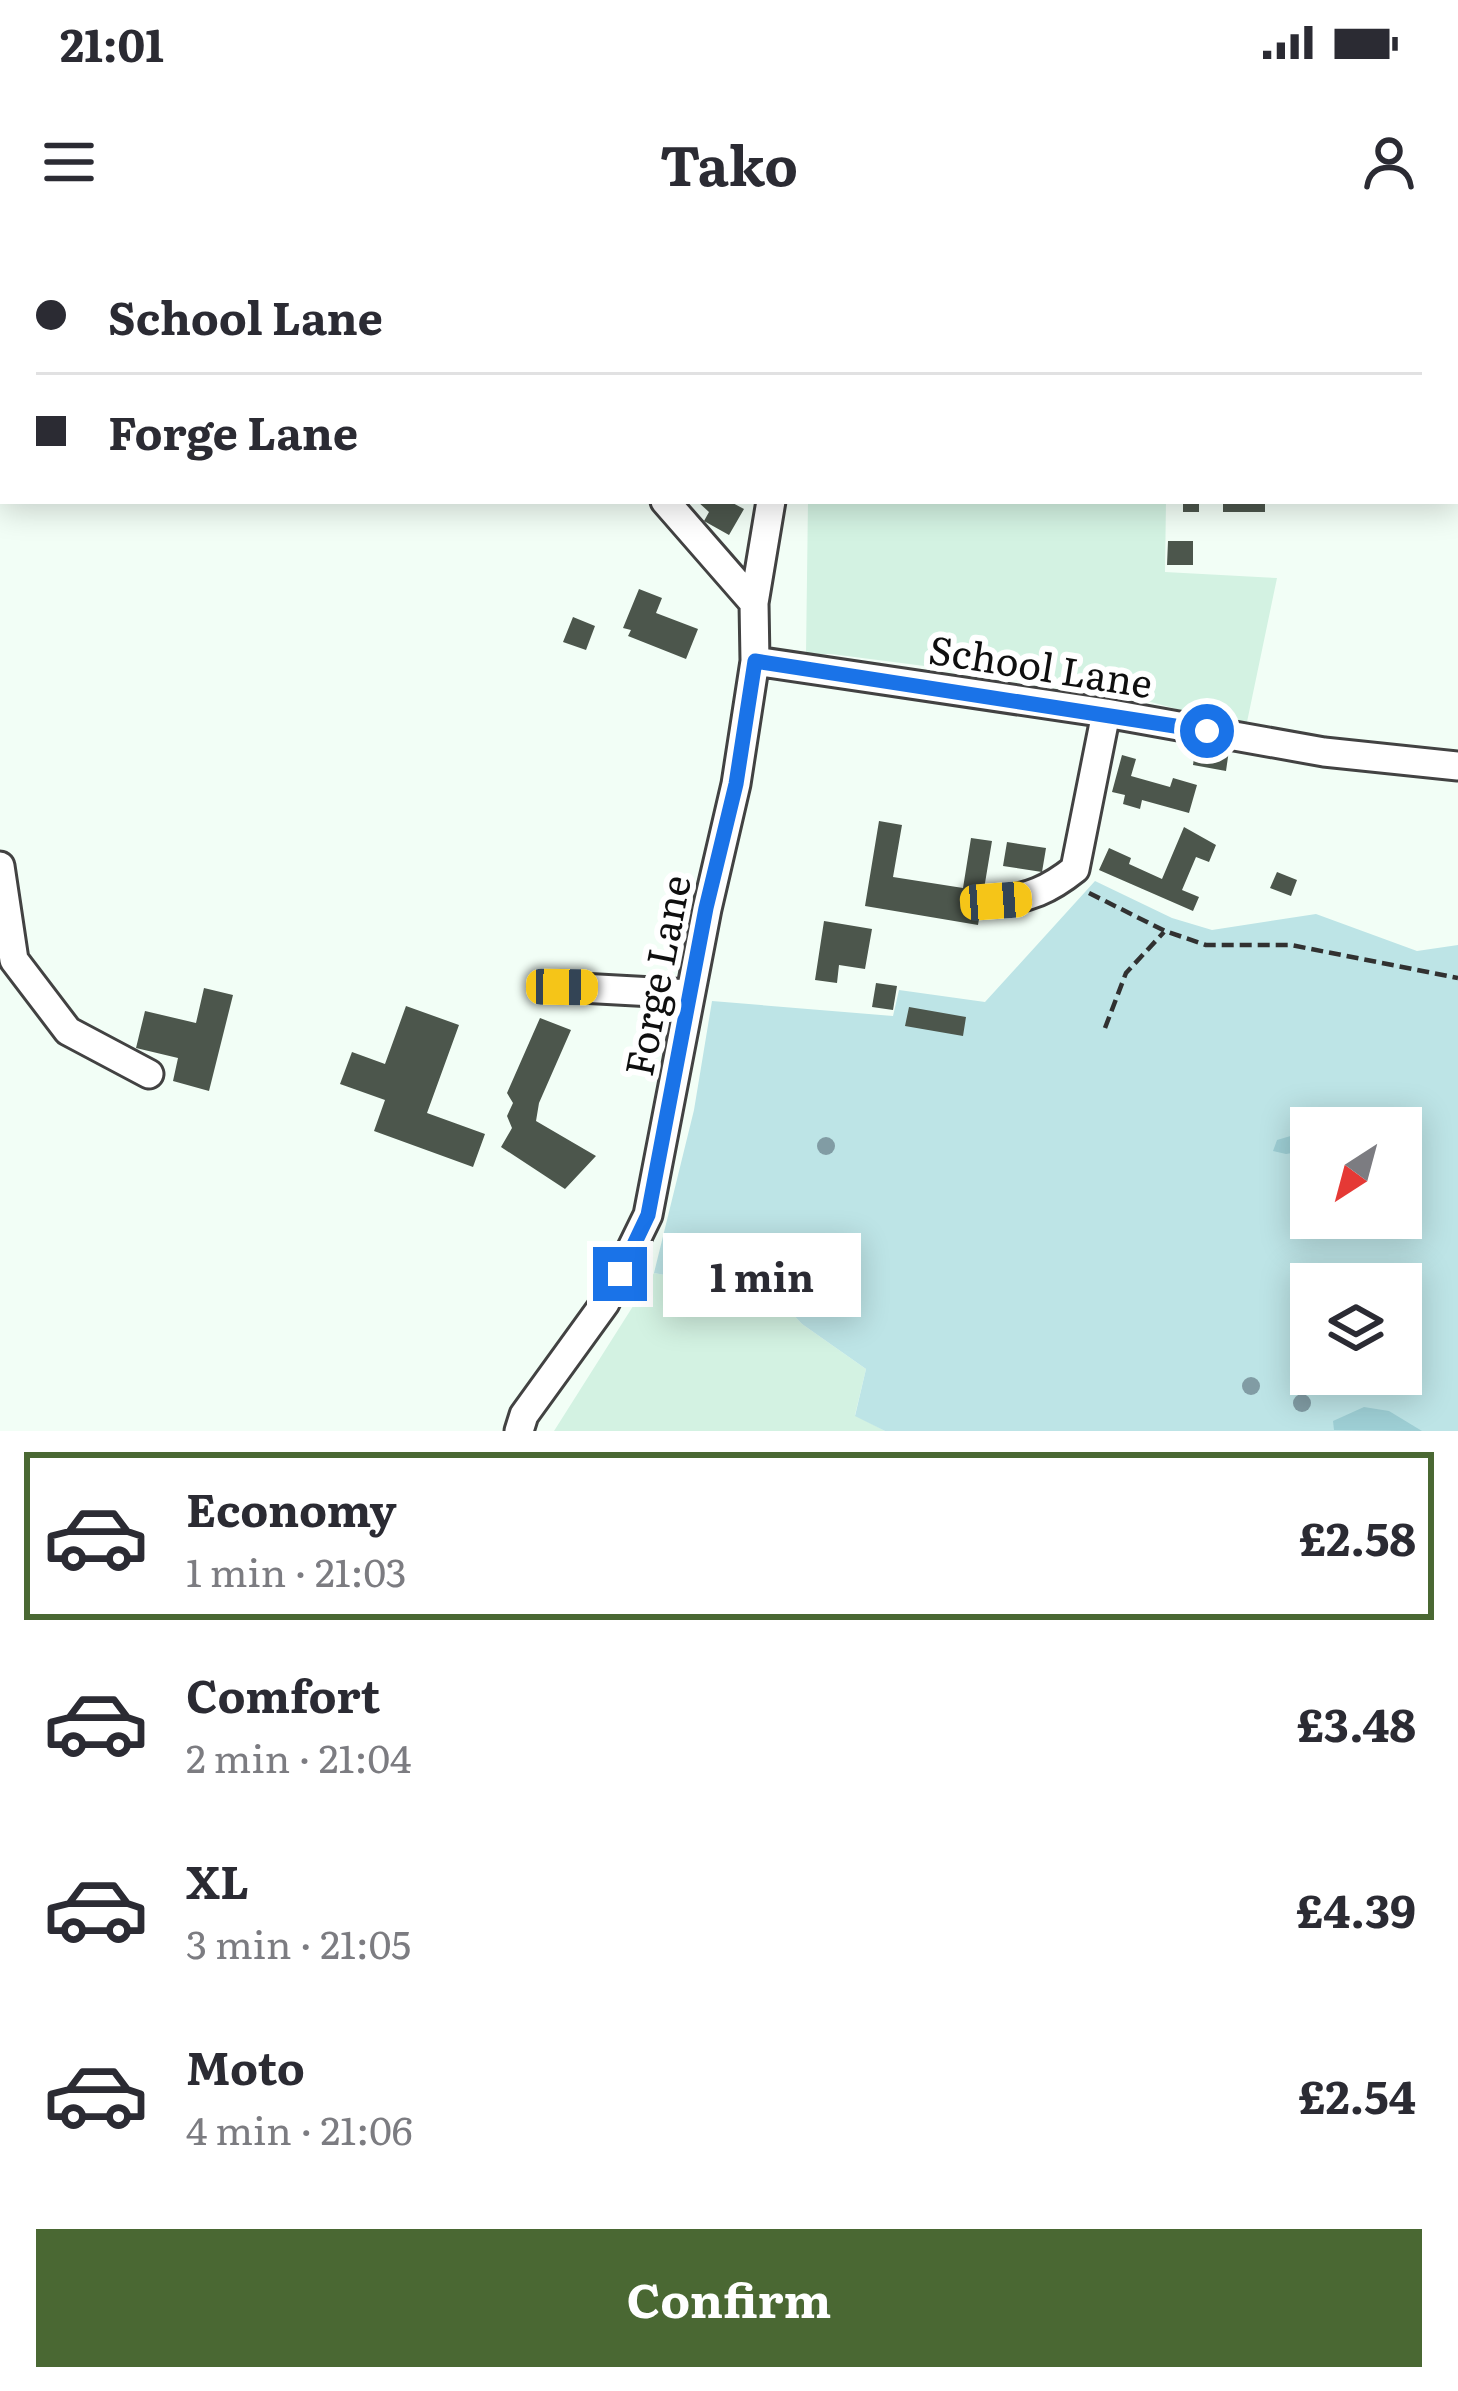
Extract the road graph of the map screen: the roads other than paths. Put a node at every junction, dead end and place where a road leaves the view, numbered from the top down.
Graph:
1 (668, 504) edge
2 (770, 504) edge
3 (754, 603) junction
4 (755, 661) junction
5 (1106, 712) junction
6 (1458, 766) edge
7 (0, 866) edge
8 (996, 901) dead end
9 (562, 987) dead end
10 (690, 994) junction
11 (149, 1074) dead end
12 (518, 1431) edge

1 - 3 street
2 - 3 street, Forge Lane
3 - 4 street, Forge Lane
4 - 5 street, School Lane
4 - 10 street, Forge Lane
5 - 6 street, School Lane
5 - 8 street
7 - 11 street
9 - 10 street
10 - 12 street, Forge Lane

